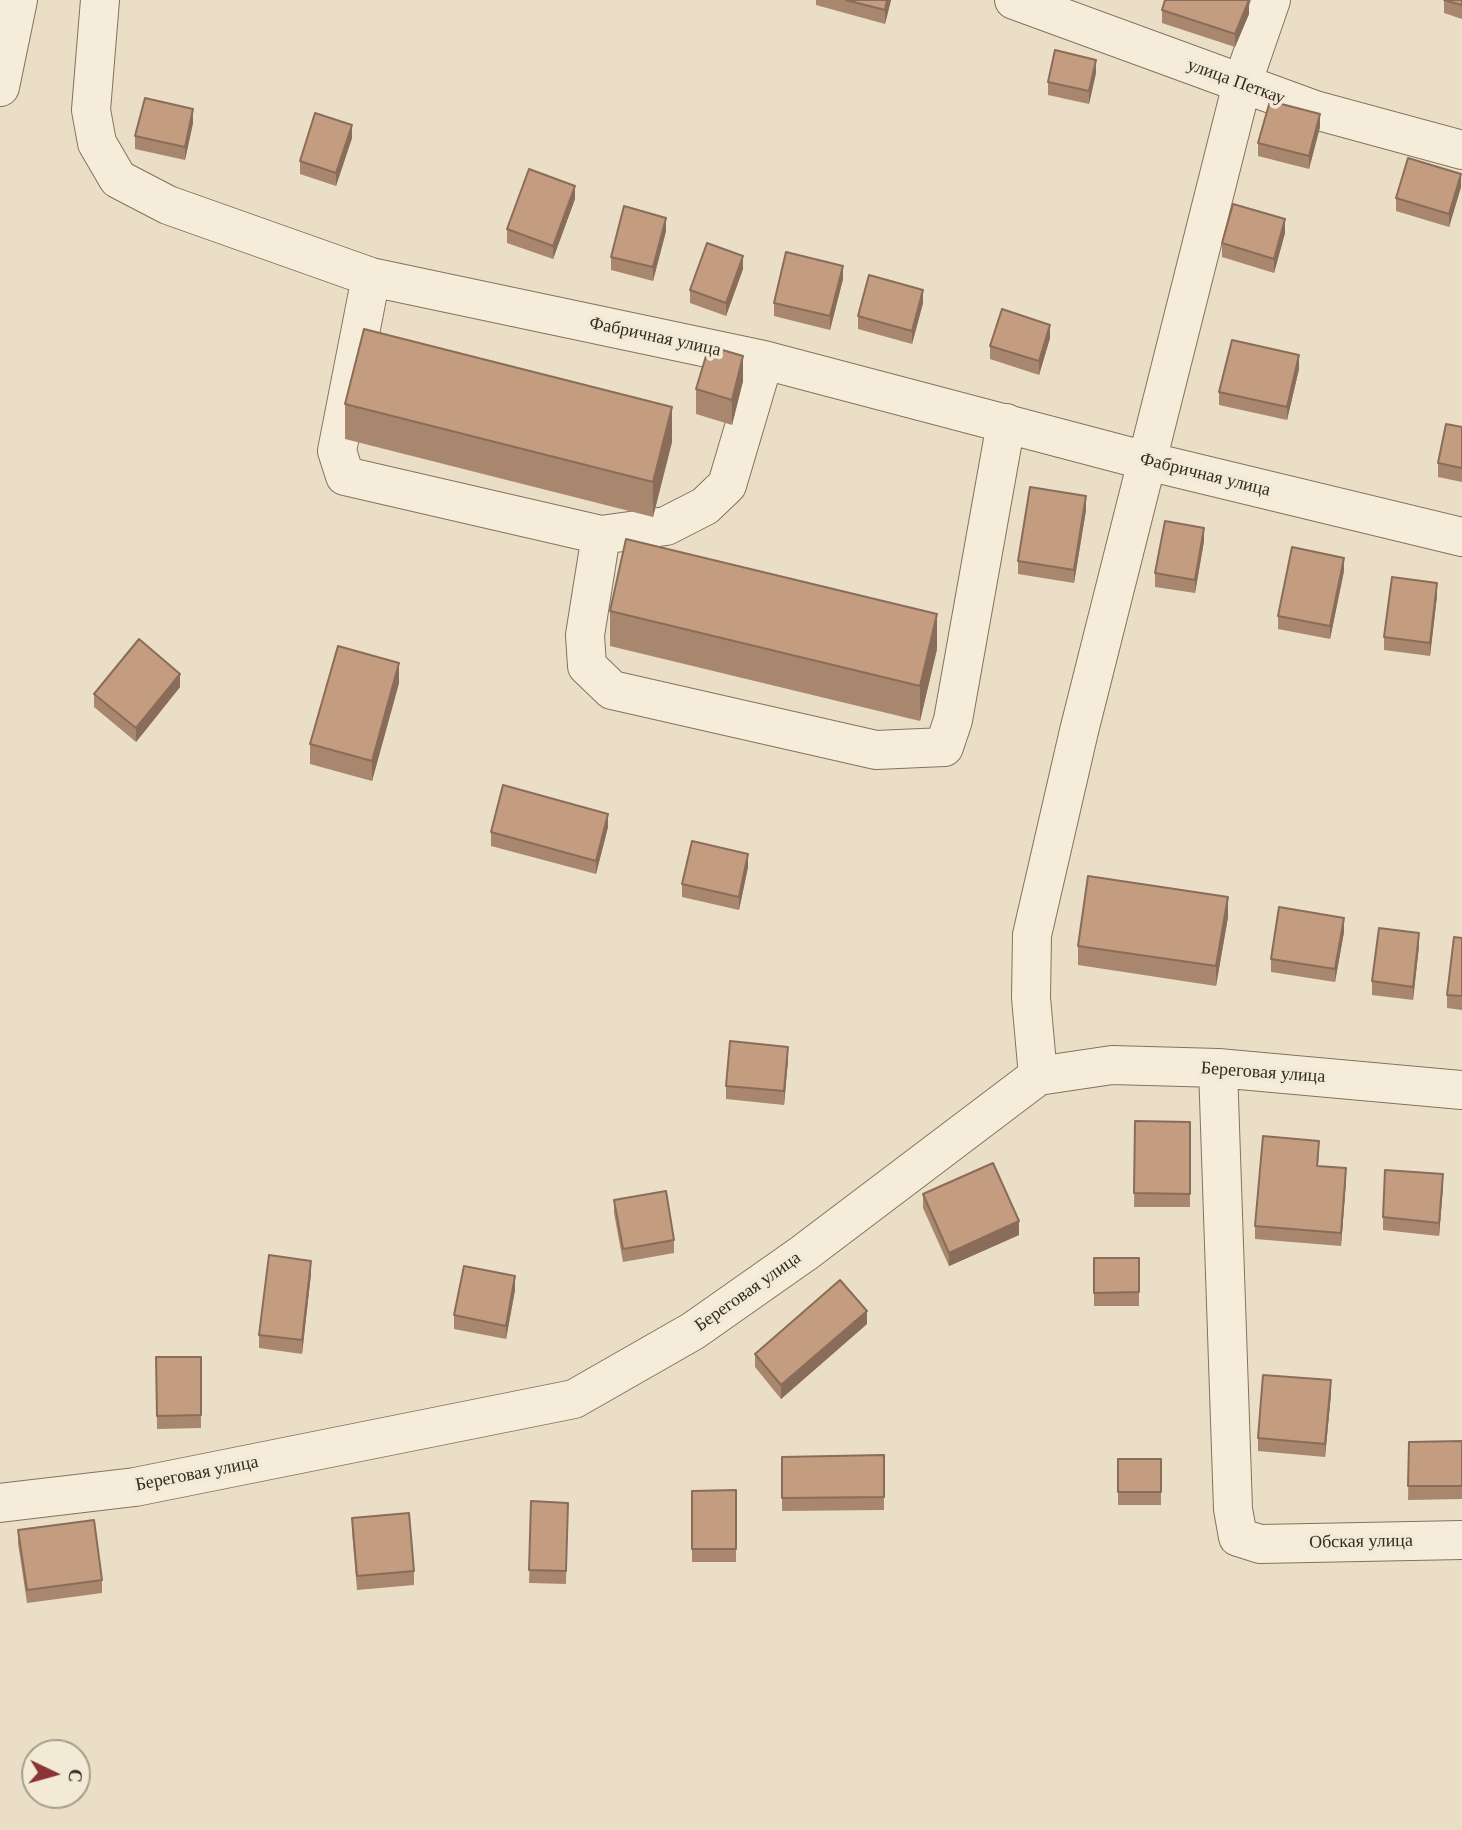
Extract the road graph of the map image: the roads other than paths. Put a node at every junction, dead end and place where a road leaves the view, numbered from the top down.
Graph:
1 (18, 0) edge
2 (100, 0) edge
3 (1014, 0) edge
4 (1271, 0) edge
5 (1241, 84) junction
6 (0, 87) edge
7 (1462, 150) edge
8 (371, 277) junction
9 (764, 360) junction
10 (1006, 423) junction
11 (1147, 461) junction
12 (601, 535) junction
13 (1462, 537) edge
14 (1218, 1069) junction
15 (1038, 1076) junction
16 (1462, 1090) edge
17 (0, 1503) edge
18 (1462, 1540) edge

1 - 6 street
2 - 8 street, Фабричная улица
3 - 5 street, улица Петкау
4 - 5 street
5 - 7 street, улица Петкау
5 - 11 street
8 - 9 street, Фабричная улица
8 - 12 street
9 - 10 street, Фабричная улица
9 - 12 street
10 - 11 street, Фабричная улица
10 - 12 street
11 - 13 street, Фабричная улица
11 - 15 street
14 - 15 street, Береговая улица
14 - 16 street, Береговая улица
14 - 18 street, Обская улица
15 - 17 street, Береговая улица

